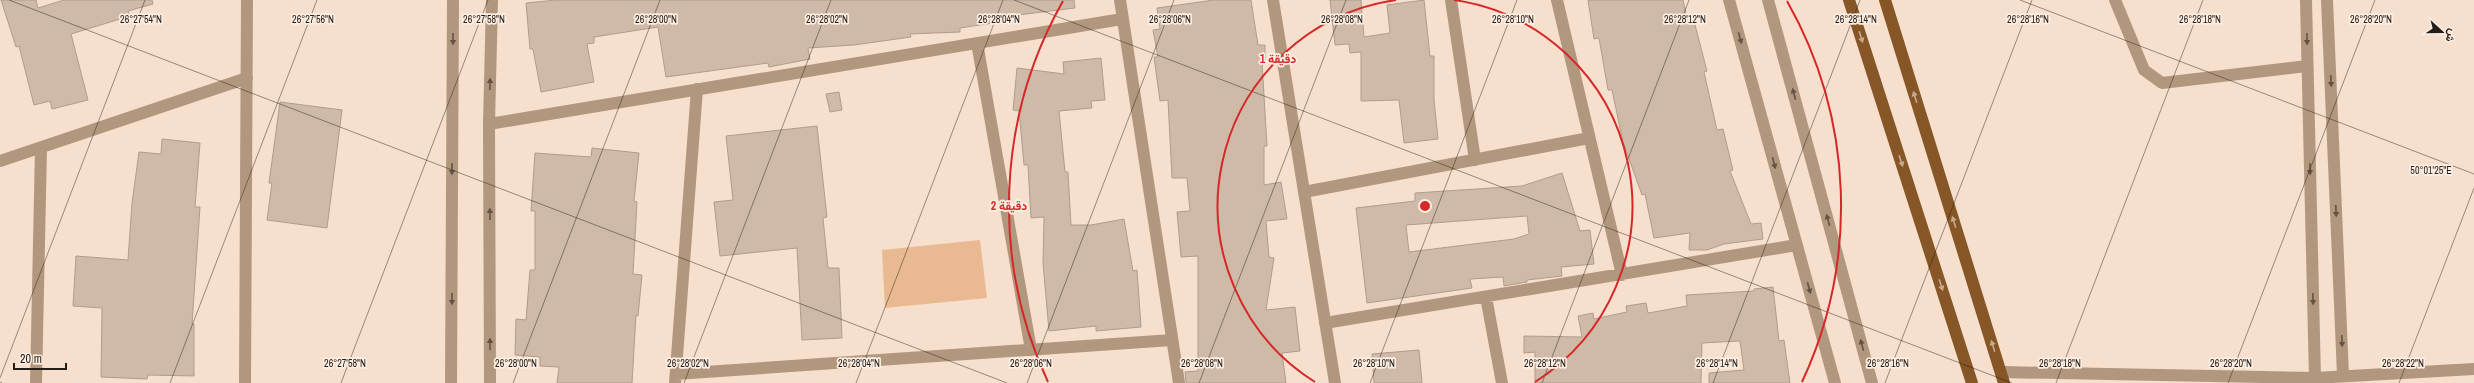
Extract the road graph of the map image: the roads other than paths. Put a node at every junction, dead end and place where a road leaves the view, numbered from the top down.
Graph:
1 (247, 0) edge
2 (453, 0) edge
3 (492, 0) edge
4 (1120, 0) edge
5 (1273, 0) edge
6 (1450, 0) edge
7 (1557, 0) edge
8 (1729, 0) edge
9 (1768, 0) edge
10 (1849, 0) edge
11 (1885, 0) edge
12 (2116, 0) edge
13 (2306, 0) edge
14 (2327, 0) edge
15 (1122, 19) junction
16 (978, 43) junction
17 (2307, 66) junction
18 (247, 78) junction
19 (697, 89) junction
20 (489, 124) junction
21 (1589, 138) junction
22 (41, 148) junction
23 (1475, 160) junction
24 (0, 161) edge
25 (1304, 192) junction
26 (1797, 245) junction
27 (1622, 275) junction
28 (1486, 297) junction
29 (1325, 323) junction
30 (1172, 340) junction
31 (1031, 350) junction
32 (2474, 369) edge
33 (2343, 375) junction
34 (675, 378) edge
35 (2002, 378) edge
36 (2314, 378) junction
37 (36, 383) edge
38 (245, 383) edge
39 (451, 383) edge
40 (490, 383) edge
41 (1179, 383) edge
42 (1335, 383) edge
43 (1502, 383) edge
44 (1835, 383) edge
45 (1872, 383) edge
46 (1972, 383) edge

1 - 18 street
2 -> 39 street
20 -> 3 street
4 - 15 street
5 - 25 street
6 - 23 street
7 - 21 street
8 -> 26 street
45 -> 9 street
10 -> 46 main road
35 -> 11 main road
12 - 17 street
13 -> 17 street
14 -> 33 street
15 - 16 street
15 - 30 street
16 - 19 street
16 - 31 street
17 -> 36 street
18 - 22 street
18 - 38 street
19 - 20 street
19 - 34 street
40 -> 20 street
21 - 23 street
21 - 27 street
22 - 24 street
22 - 37 street
23 - 25 street
25 - 29 street
26 - 27 street
26 -> 44 street
27 - 28 street
28 - 29 street
28 - 43 street
29 - 42 street
30 - 31 street
30 - 41 street
31 - 34 street
32 - 33 street
33 - 36 street
35 - 36 street

